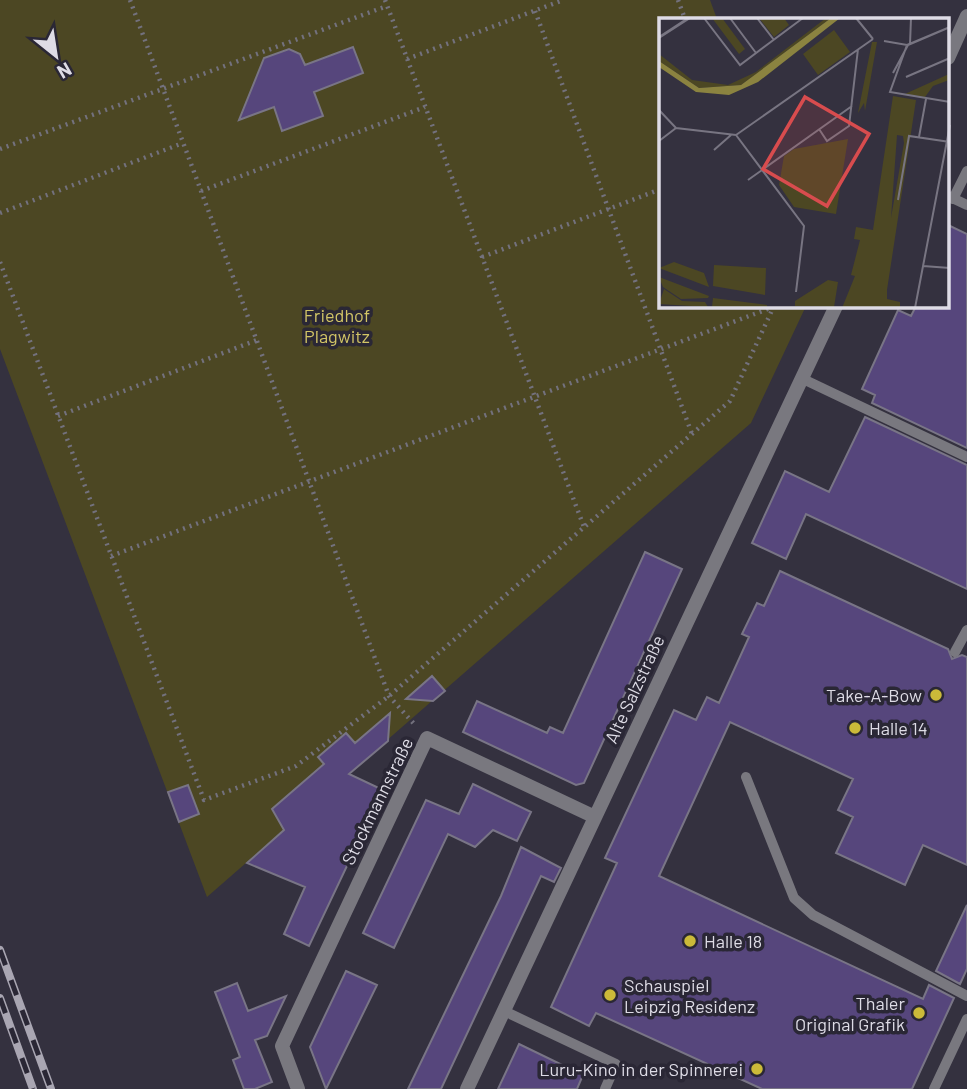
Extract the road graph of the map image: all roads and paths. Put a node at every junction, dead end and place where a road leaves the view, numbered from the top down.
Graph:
1 (130, 0) edge
2 (385, 0) edge
3 (563, 0) edge
4 (678, 0) edge
5 (387, 6) junction
6 (535, 11) junction
7 (967, 16) edge
8 (685, 18) edge
9 (950, 54) edge
10 (407, 59) junction
11 (163, 89) junction
12 (425, 107) junction
13 (183, 143) junction
14 (0, 149) edge
15 (967, 171) edge
16 (659, 190) edge
17 (201, 191) junction
18 (951, 197) edge
19 (967, 205) edge
20 (608, 209) junction
21 (0, 213) edge
22 (482, 257) junction
23 (0, 262) edge
24 (769, 308) edge
25 (773, 308) edge
26 (835, 308) edge
27 (257, 340) junction
28 (660, 349) junction
29 (803, 379) junction
30 (535, 396) junction
31 (58, 416) junction
32 (692, 434) junction
33 (967, 457) edge
34 (309, 482) junction
35 (584, 527) junction
36 (111, 556) junction
37 (967, 630) edge
38 (955, 652) dead end
39 (389, 696) junction
40 (427, 738) junction
41 (746, 777) dead end
42 (595, 817) junction
43 (967, 996) edge
44 (504, 1011) junction
45 (967, 1019) edge
46 (298, 1089) edge
47 (467, 1089) edge
48 (605, 1089) edge
49 (934, 1089) edge

1 - 11 path
2 - 5 path
3 - 6 path
4 - 8 path
5 - 10 path
5 - 11 path
6 - 10 path
6 - 20 path
7 - 9 street
10 - 12 path
11 - 13 path
11 - 14 path
12 - 17 path
12 - 22 path
13 - 17 path
13 - 21 path
15 - 18 lane
16 - 20 path
17 - 27 path
18 - 19 lane
20 - 22 path
20 - 28 path
22 - 30 path
23 - 31 path
24 - 28 path
25 - 32 path
26 - 29 street, Alte Salzstraße
27 - 31 path
27 - 34 path
28 - 30 path
28 - 32 path
29 - 33 lane
29 - 42 street, Alte Salzstraße
30 - 34 path
30 - 35 path
31 - 36 path
32 - 35 path
34 - 36 path
34 - 39 path
35 - 39 path
36 - 39 path
37 - 38 lane
39 - 40 path
40 - 42 street, Stockmannstraße
40 - 46 street, Stockmannstraße
41 - 43 lane
42 - 44 street, Alte Salzstraße
44 - 47 street, Alte Salzstraße
44 - 48 lane
45 - 49 lane

